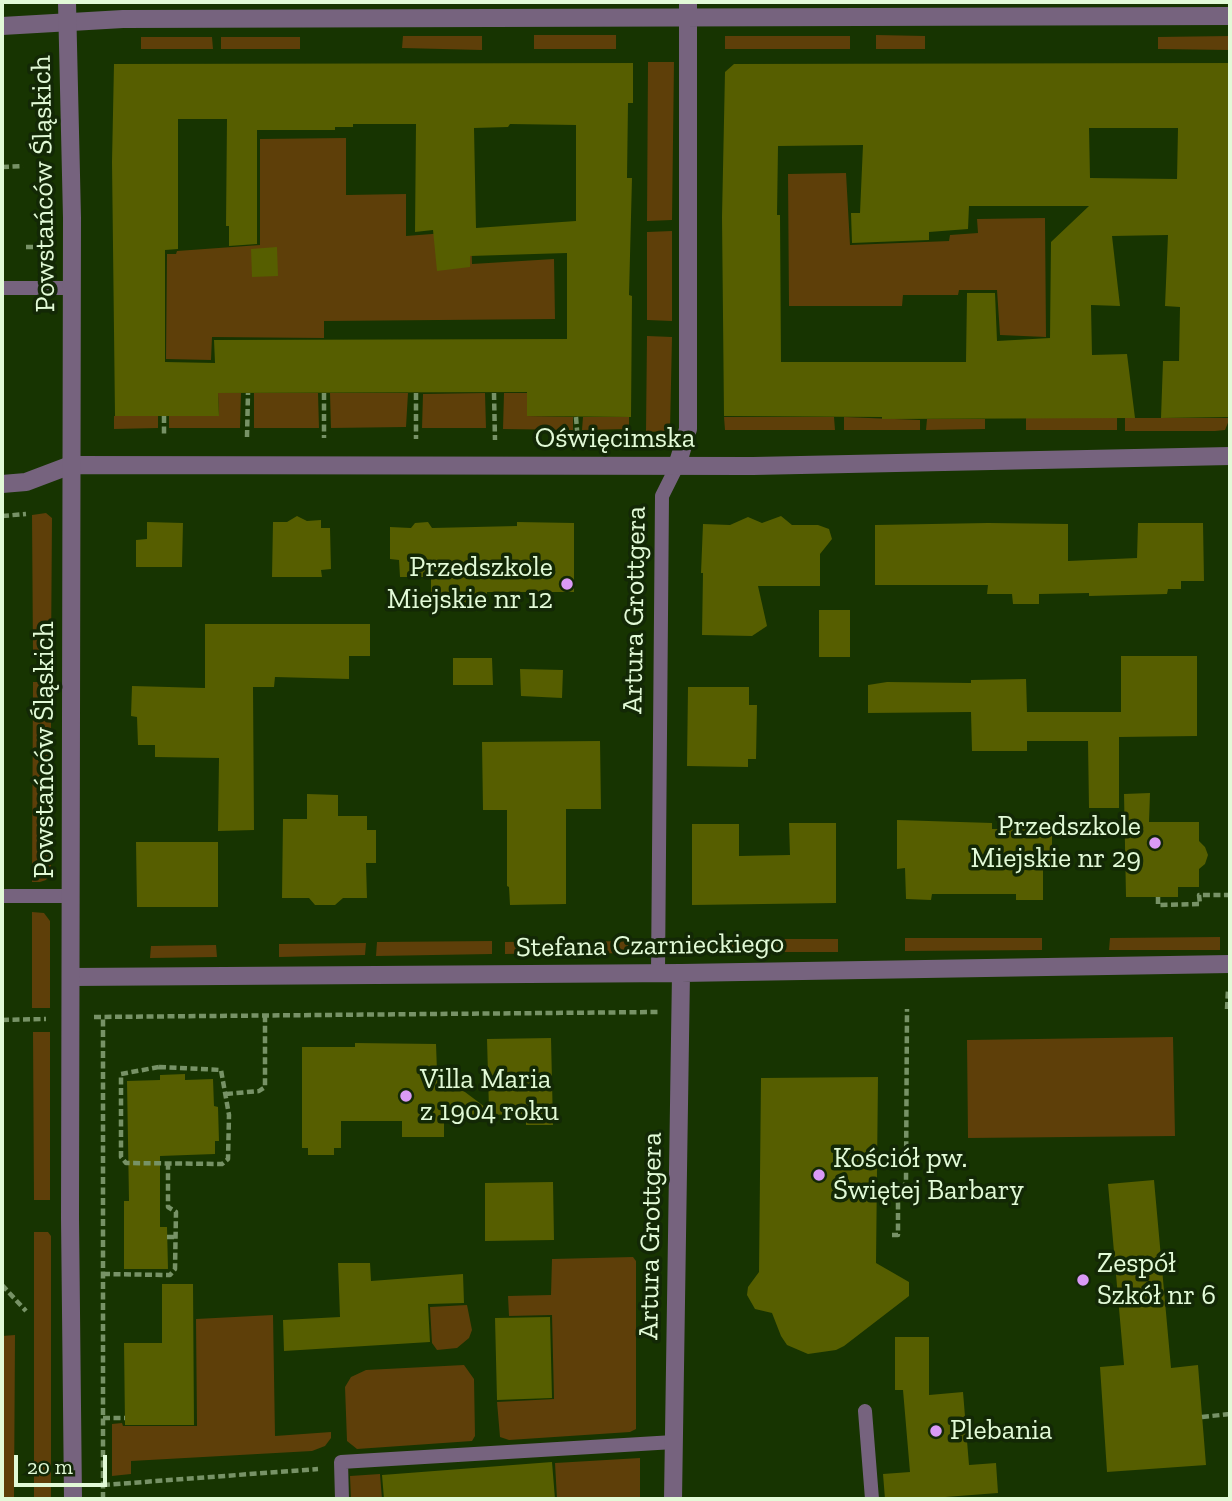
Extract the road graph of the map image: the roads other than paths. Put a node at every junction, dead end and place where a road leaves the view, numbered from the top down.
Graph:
1 (67, 2) edge
2 (688, 9) edge
3 (1230, 16) edge
4 (69, 20) junction
5 (2, 26) edge
6 (2, 288) edge
7 (72, 288) junction
8 (1230, 456) edge
9 (71, 465) junction
10 (677, 466) junction
11 (2, 484) edge
12 (2, 896) edge
13 (71, 897) junction
14 (1230, 964) edge
15 (659, 972) junction
16 (681, 973) junction
17 (71, 978) junction
18 (865, 1411) dead end
19 (674, 1442) junction
20 (73, 1499) edge
21 (342, 1499) edge
22 (673, 1499) edge
23 (873, 1499) edge

1 - 4 street, Powstańców Śląskich
2 - 3 street
2 - 4 street
2 - 10 street, Artura Grottgera
4 - 5 street
4 - 7 street, Powstańców Śląskich
6 - 7 lane
7 - 9 street, Powstańców Śląskich
8 - 10 street, Oświęcimska
9 - 10 street, Oświęcimska
9 - 11 street, Oświęcimska
9 - 13 street, Powstańców Śląskich
10 - 15 lane, Artura Grottgera
12 - 13 lane
13 - 17 street, Powstańców Śląskich
14 - 16 street, Stefana Czarnieckiego
15 - 16 street, Stefana Czarnieckiego
15 - 17 street, Stefana Czarnieckiego
16 - 19 street, Artura Grottgera
17 - 20 street, Powstańców Śląskich
18 - 23 lane
19 - 21 lane
19 - 22 street, Artura Grottgera

